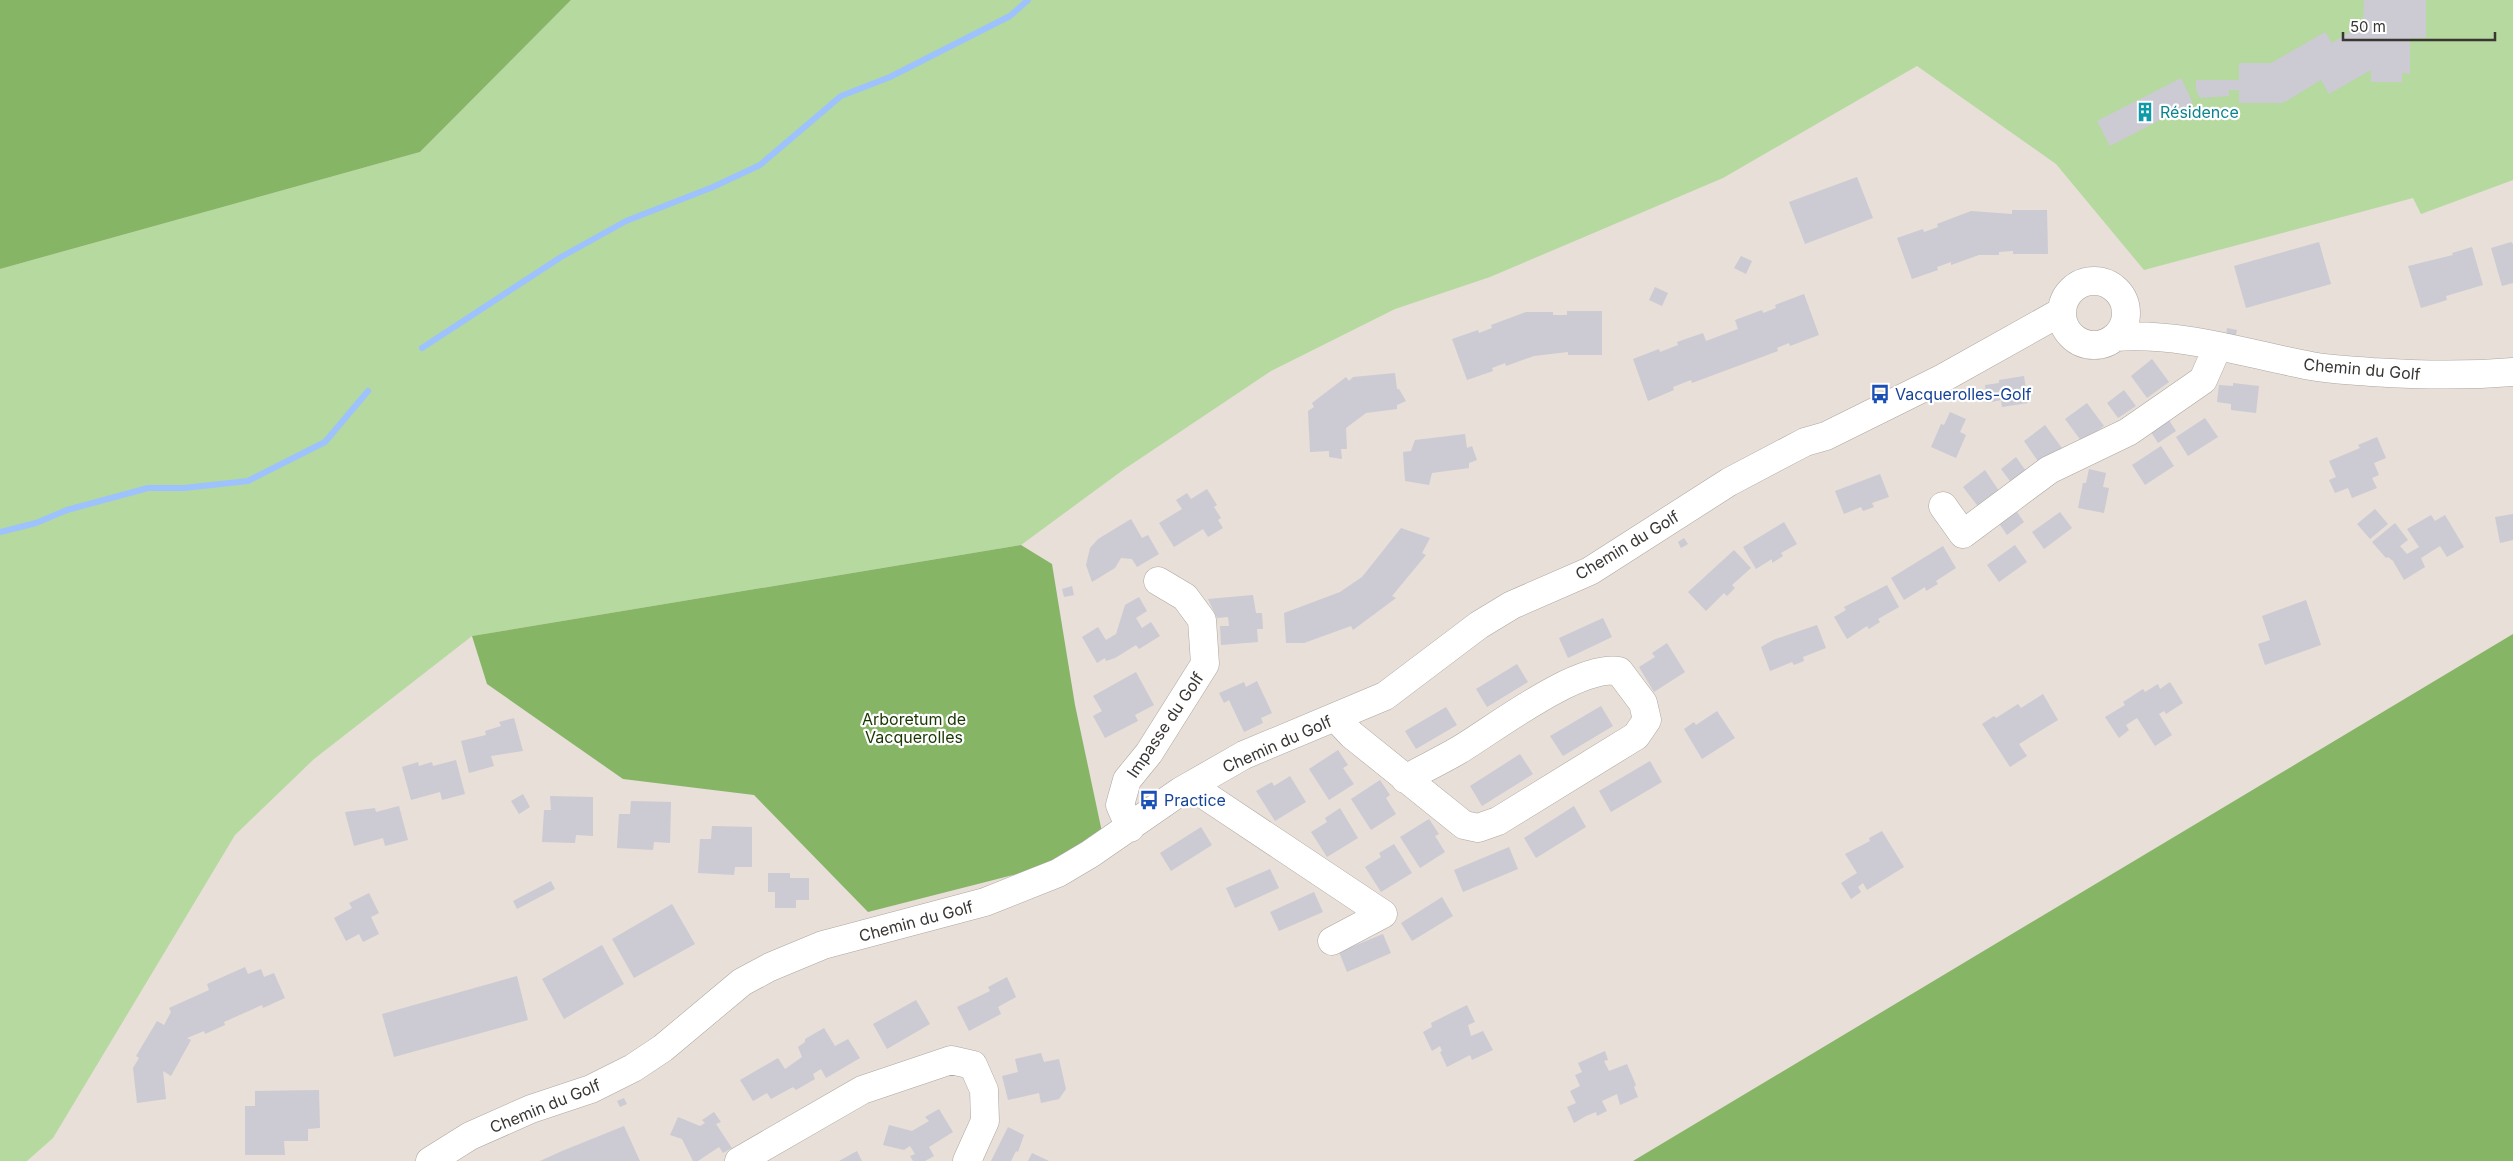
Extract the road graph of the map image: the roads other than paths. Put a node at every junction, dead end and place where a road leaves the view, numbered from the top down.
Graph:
1 (2062, 312) junction
2 (2121, 326) junction
3 (2030, 328) junction
4 (2074, 339) junction
5 (2218, 346) junction
6 (2513, 372) edge
7 (1943, 506) dead end
8 (1158, 581) dead end
9 (1335, 717) junction
10 (1405, 779) junction
11 (1190, 786) junction
12 (1130, 828) junction
13 (1332, 941) dead end
14 (430, 1161) edge
15 (739, 1161) edge
16 (967, 1161) edge

1 - 2 street
1 - 3 street, Chemin du Golf
1 - 4 street
2 - 4 street
2 - 5 street, Chemin du Golf
3 - 4 street
3 - 9 street, Chemin du Golf
5 - 6 street, Chemin du Golf
5 - 7 street
8 - 12 street, Impasse du Golf
9 - 10 street
9 - 11 street, Chemin du Golf
10 - 10 street
11 - 12 street, Chemin du Golf
11 - 13 street
12 - 14 street, Chemin du Golf
15 - 16 street

